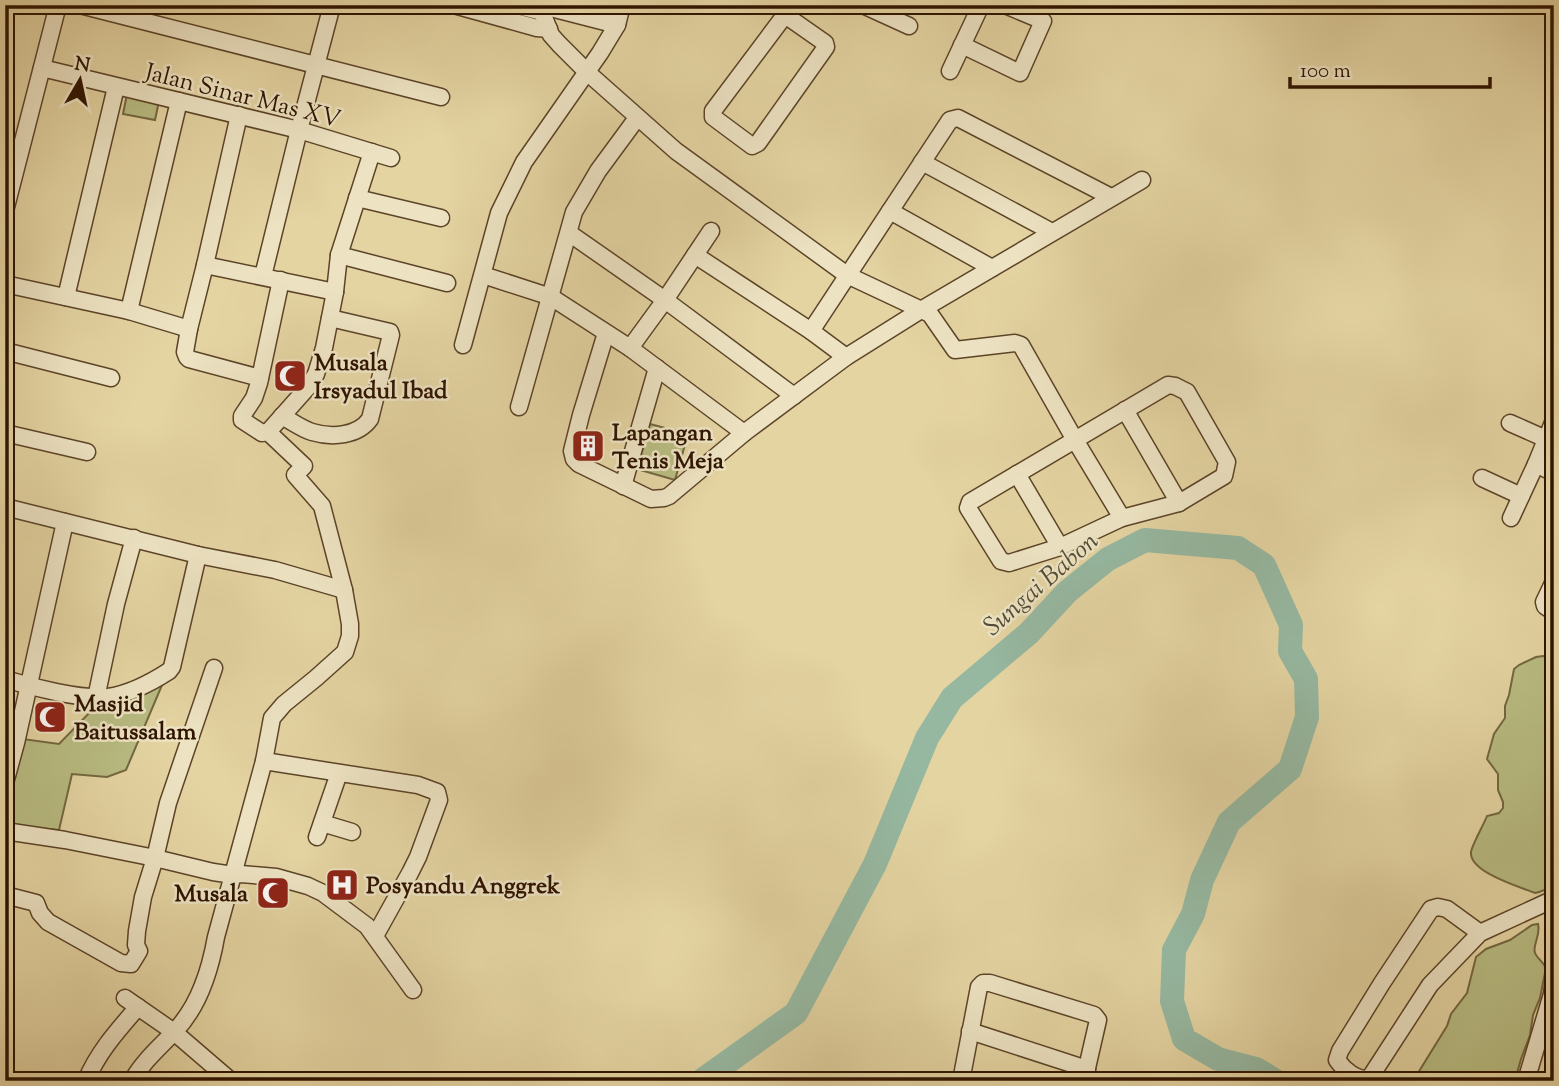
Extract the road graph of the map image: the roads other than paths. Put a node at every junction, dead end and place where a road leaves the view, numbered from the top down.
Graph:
1 (58, 5) edge
2 (80, 5) edge
3 (332, 5) edge
4 (454, 5) edge
5 (514, 5) edge
6 (622, 5) edge
7 (863, 5) edge
8 (981, 5) edge
9 (1005, 5) edge
10 (790, 10) edge
11 (543, 16) edge
12 (617, 25) junction
13 (909, 26) dead end
14 (962, 45) junction
15 (317, 65) junction
16 (42, 68) junction
17 (950, 71) dead end
18 (588, 73) junction
19 (116, 87) junction
20 (441, 97) dead end
21 (179, 101) junction
22 (239, 115) junction
23 (637, 118) junction
24 (299, 130) junction
25 (372, 152) junction
26 (391, 158) dead end
27 (922, 162) junction
28 (1142, 180) dead end
29 (1111, 197) junction
30 (357, 198) junction
31 (5, 211) edge
32 (890, 211) junction
33 (442, 218) dead end
34 (711, 231) dead end
35 (1052, 232) junction
36 (569, 233) junction
37 (339, 255) junction
38 (695, 255) junction
39 (205, 265) junction
40 (992, 268) junction
41 (483, 275) junction
42 (847, 275) junction
43 (263, 276) junction
44 (281, 280) junction
45 (447, 283) dead end
46 (5, 284) edge
47 (335, 292) junction
48 (66, 297) junction
49 (551, 297) junction
50 (665, 300) junction
51 (921, 310) junction
52 (129, 311) junction
53 (330, 318) junction
54 (189, 329) junction
55 (811, 331) junction
56 (606, 333) junction
57 (463, 345) dead end
58 (630, 348) junction
59 (5, 351) edge
60 (846, 358) junction
61 (657, 368) junction
62 (111, 378) dead end
63 (260, 378) junction
64 (794, 396) junction
65 (519, 407) dead end
66 (1125, 410) junction
67 (282, 416) junction
68 (1554, 419) edge
69 (1510, 423) dead end
70 (268, 432) junction
71 (5, 433) edge
72 (744, 433) junction
73 (1546, 439) junction
74 (1075, 440) junction
75 (87, 452) dead end
76 (1536, 464) junction
77 (1554, 473) edge
78 (1017, 474) junction
79 (1482, 478) dead end
80 (623, 486) junction
81 (1521, 496) junction
82 (1179, 503) junction
83 (6, 510) edge
84 (1511, 518) dead end
85 (1122, 519) junction
86 (65, 522) junction
87 (134, 538) junction
88 (1060, 547) junction
89 (198, 555) junction
90 (1554, 581) edge
91 (344, 590) junction
92 (1554, 612) edge
93 (214, 668) dead end
94 (5, 679) edge
95 (28, 686) junction
96 (96, 698) junction
97 (10, 742) edge
98 (264, 761) junction
99 (339, 773) junction
100 (5, 783) edge
101 (5, 831) edge
102 (352, 832) dead end
103 (155, 858) junction
104 (233, 875) junction
105 (5, 895) edge
106 (1554, 899) edge
107 (1480, 933) junction
108 (375, 936) junction
109 (1554, 980) edge
110 (413, 990) dead end
111 (970, 1031) junction
112 (174, 1032) junction
113 (1086, 1075) edge
114 (86, 1081) edge
115 (132, 1081) edge
116 (231, 1081) edge
117 (961, 1081) edge
118 (1526, 1081) edge

1 - 16 street
2 - 15 street
3 - 15 street
4 - 11 street
5 - 11 street
6 - 12 street
7 - 13 street
8 - 14 street
9 - 14 street
10 - 10 street
11 - 12 street
11 - 18 street
12 - 18 street
14 - 17 street
15 - 20 street
15 - 24 street
16 - 19 street, Jalan Sinar Mas XV
16 - 31 street
18 - 23 street
18 - 41 street
19 - 21 street, Jalan Sinar Mas XV
19 - 48 street
21 - 22 street, Jalan Sinar Mas XV
21 - 52 street
22 - 24 street, Jalan Sinar Mas XV
22 - 39 street
23 - 36 street
23 - 42 street
24 - 25 street, Jalan Sinar Mas XV
24 - 43 street
25 - 26 street, Jalan Sinar Mas XV
25 - 30 street
27 - 29 street
27 - 32 street
27 - 35 street
28 - 29 street
29 - 35 street
30 - 33 street
30 - 37 street
32 - 40 street
32 - 42 street
34 - 38 street
35 - 40 street
36 - 49 street
36 - 50 street
37 - 45 street
37 - 47 street
38 - 50 street
38 - 55 street
39 - 43 street
39 - 54 street
40 - 51 street
41 - 49 street
41 - 57 street
42 - 51 street
42 - 55 street
43 - 44 street
44 - 47 street
44 - 63 street
46 - 48 street
47 - 53 street
48 - 52 street
49 - 56 street
49 - 65 street
50 - 58 street
50 - 64 street
51 - 60 street
51 - 74 street
52 - 54 street
53 - 67 street
53 - 67 street
54 - 63 street
55 - 60 street
56 - 58 street
56 - 80 street
58 - 61 street
59 - 62 street
60 - 64 street
61 - 72 street
61 - 80 street
63 - 70 street
64 - 72 street
66 - 74 street
66 - 82 street
66 - 82 street
67 - 70 street
68 - 73 street
69 - 73 street
70 - 91 street
71 - 75 street
72 - 80 street
73 - 76 street
74 - 78 street
74 - 85 street
76 - 77 street
76 - 81 street
78 - 88 street
78 - 88 street
79 - 81 street
81 - 84 street
82 - 85 street
83 - 86 street
85 - 88 street
86 - 87 street
86 - 95 street
87 - 89 street
87 - 96 street
89 - 91 street
89 - 96 street
90 - 92 street
91 - 98 street
93 - 103 street
94 - 95 street
95 - 96 street
95 - 97 street
97 - 100 street
98 - 99 street
98 - 104 street
99 - 102 street
99 - 108 street
101 - 103 street
103 - 104 street
103 - 105 street
104 - 108 street
104 - 112 street
106 - 107 street
107 - 107 street
108 - 110 street
109 - 118 street
111 - 113 street
111 - 113 street
111 - 117 street
112 - 114 street
112 - 115 street
112 - 116 street

